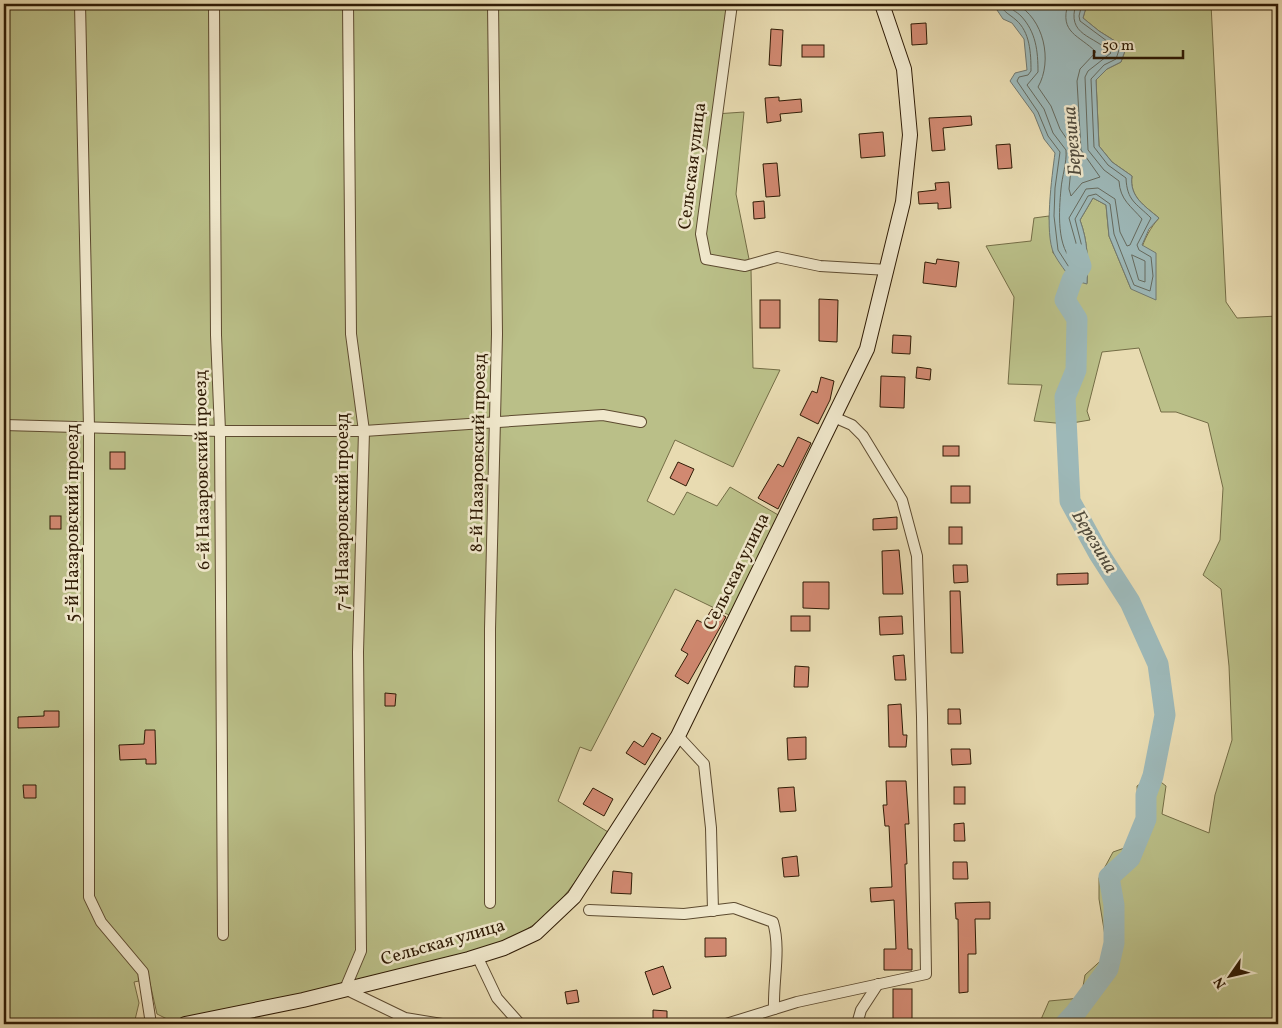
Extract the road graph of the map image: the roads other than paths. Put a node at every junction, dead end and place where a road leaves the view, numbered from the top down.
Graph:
1 (80, 4) edge
2 (214, 4) edge
3 (348, 4) edge
4 (492, 4) edge
5 (732, 4) edge
6 (882, 4) edge
7 (888, 270) junction
8 (836, 418) junction
9 (496, 422) junction
10 (641, 422) dead end
11 (4, 425) edge
12 (89, 427) junction
13 (364, 430) junction
14 (220, 431) junction
15 (678, 736) junction
16 (490, 903) dead end
17 (589, 910) dead end
18 (713, 911) junction
19 (223, 935) dead end
20 (477, 956) junction
21 (878, 984) junction
22 (345, 988) junction
23 (774, 1009) junction
24 (151, 1024) edge
25 (185, 1024) edge
26 (442, 1024) edge
27 (520, 1024) edge
28 (727, 1024) edge
29 (857, 1024) edge

1 - 12 street, 5-й Назаровский проезд
2 - 14 street, 6-й Назаровский проезд
3 - 13 street, 7-й Назаровский проезд
4 - 9 street, 8-й Назаровский проезд
5 - 7 street, Сельская улица
6 - 7 street
7 - 8 street, Сельская улица
8 - 15 street, Сельская улица
8 - 21 street
9 - 10 street
9 - 13 street
9 - 16 street, 8-й Назаровский проезд
11 - 12 street
12 - 14 street
12 - 24 street, 5-й Назаровский проезд
13 - 14 street
13 - 22 street, 7-й Назаровский проезд
14 - 19 street, 6-й Назаровский проезд
15 - 18 street
15 - 20 street, Сельская улица
17 - 18 street
18 - 23 street
20 - 22 street, Сельская улица
20 - 27 street
21 - 23 street
21 - 29 street
22 - 25 street, Сельская улица
22 - 26 street
23 - 28 street

